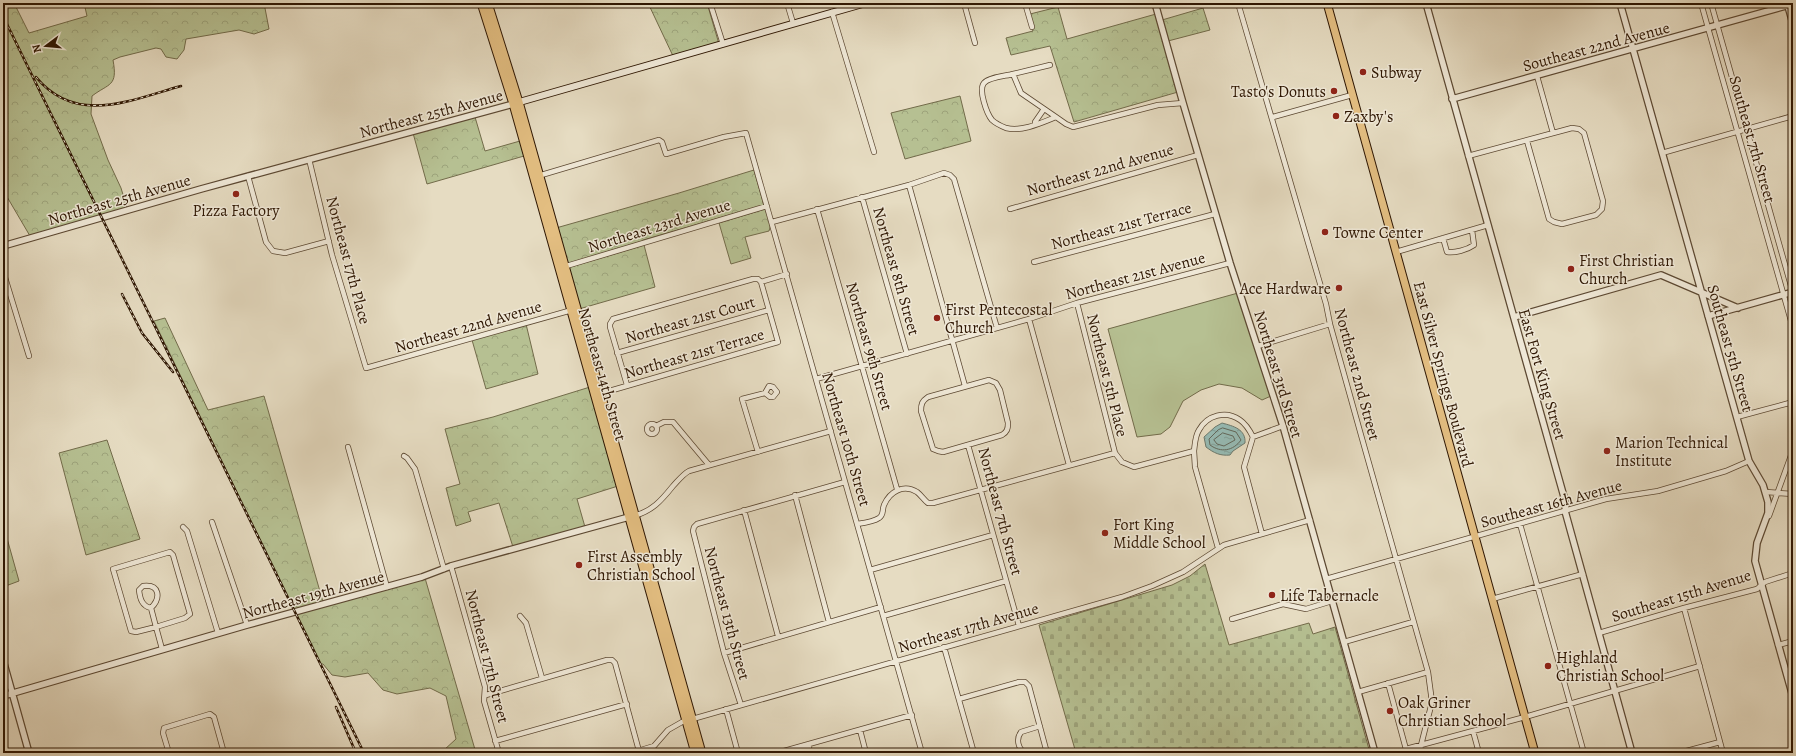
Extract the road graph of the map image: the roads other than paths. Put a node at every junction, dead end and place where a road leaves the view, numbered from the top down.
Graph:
1 (481, 3) edge
2 (488, 3) edge
3 (710, 3) edge
4 (787, 3) edge
5 (866, 3) edge
6 (964, 3) edge
7 (1025, 3) edge
8 (1155, 3) edge
9 (1238, 3) edge
10 (1327, 3) edge
11 (1426, 3) edge
12 (1620, 3) edge
13 (1701, 3) edge
14 (1711, 3) edge
15 (1789, 4) edge
16 (832, 12) junction
17 (489, 17) junction
18 (793, 24) junction
19 (1793, 24) edge
20 (1718, 26) junction
21 (1032, 27) dead end
22 (1708, 28) junction
23 (975, 43) dead end
24 (723, 44) junction
25 (1633, 50) junction
26 (1050, 65) dead end
27 (1013, 74) junction
28 (1537, 76) junction
29 (1352, 95) junction
30 (1452, 99) junction
31 (516, 103) junction
32 (1183, 103) junction
33 (1044, 109) junction
34 (1793, 116) edge
35 (1056, 117) junction
36 (1273, 117) junction
37 (1035, 124) junction
38 (1746, 129) junction
39 (1738, 131) junction
40 (1553, 133) junction
41 (1527, 141) junction
42 (874, 152) dead end
43 (1662, 153) junction
44 (1198, 155) junction
45 (1468, 156) junction
46 (309, 159) junction
47 (248, 176) junction
48 (536, 176) junction
49 (909, 185) junction
50 (862, 197) junction
51 (767, 206) junction
52 (817, 209) junction
53 (1010, 209) dead end
54 (1215, 214) junction
55 (772, 222) junction
56 (1488, 225) junction
57 (1472, 230) junction
58 (1443, 238) junction
59 (329, 241) junction
60 (3, 246) edge
61 (1396, 252) junction
62 (1034, 262) dead end
63 (1230, 263) junction
64 (562, 268) junction
65 (3, 271) edge
66 (786, 274) junction
67 (761, 282) junction
68 (1701, 292) junction
69 (1793, 292) edge
70 (1784, 294) junction
71 (1077, 303) junction
72 (1738, 308) junction
73 (574, 309) junction
74 (769, 310) junction
75 (1708, 316) junction
76 (1514, 317) junction
77 (1029, 319) junction
78 (1330, 324) junction
79 (997, 328) junction
80 (1793, 328) edge
81 (952, 341) junction
82 (1258, 346) junction
83 (617, 353) junction
84 (907, 354) junction
85 (29, 356) dead end
86 (862, 366) junction
87 (366, 368) joint
88 (816, 379) junction
89 (627, 386) junction
90 (964, 386) junction
91 (765, 393) dead end
92 (598, 395) junction
93 (1793, 402) edge
94 (1737, 417) junction
95 (656, 426) dead end
96 (1283, 426) junction
97 (831, 431) junction
98 (1253, 437) junction
99 (968, 445) junction
100 (348, 447) dead end
101 (1793, 450) edge
102 (1194, 451) junction
103 (758, 452) junction
104 (1115, 453) junction
105 (404, 456) dead end
106 (1750, 462) junction
107 (1069, 465) junction
108 (709, 466) junction
109 (845, 482) junction
110 (897, 490) junction
111 (981, 490) junction
112 (1766, 492) junction
113 (1777, 492) junction
114 (1793, 494) edge
115 (795, 495) junction
116 (744, 510) junction
117 (1565, 511) junction
118 (632, 516) junction
119 (1310, 520) junction
120 (1765, 520) junction
121 (212, 522) dead end
122 (857, 524) junction
123 (1520, 524) junction
124 (183, 527) dead end
125 (1262, 534) junction
126 (994, 535) junction
127 (1474, 537) junction
128 (1218, 548) junction
129 (1396, 559) junction
130 (451, 566) junction
131 (444, 569) junction
132 (870, 570) junction
133 (1793, 573) edge
134 (1583, 574) junction
135 (1326, 579) junction
136 (1006, 581) junction
137 (1762, 584) junction
138 (387, 587) junction
139 (1538, 587) junction
140 (1492, 599) junction
141 (1332, 602) junction
142 (881, 607) junction
143 (151, 608) junction
144 (1684, 608) junction
145 (520, 616) dead end
146 (883, 616) junction
147 (1232, 619) dead end
148 (829, 622) junction
149 (1413, 622) junction
150 (247, 625) junction
151 (1019, 626) junction
152 (156, 627) junction
153 (218, 633) junction
154 (1600, 633) junction
155 (778, 636) junction
156 (1793, 641) edge
157 (1344, 642) junction
158 (1778, 645) junction
159 (944, 647) junction
160 (162, 650) junction
161 (724, 653) junction
162 (3, 660) edge
163 (896, 661) junction
164 (1700, 666) junction
165 (1428, 672) junction
166 (542, 678) junction
167 (1388, 683) junction
168 (1615, 690) junction
169 (1358, 692) junction
170 (13, 693) junction
171 (486, 695) junction
172 (3, 696) edge
173 (1793, 697) edge
174 (959, 699) junction
175 (1571, 703) junction
176 (626, 704) junction
177 (741, 705) junction
178 (726, 709) junction
179 (912, 715) junction
180 (1525, 717) junction
181 (689, 720) junction
182 (1040, 726) junction
183 (860, 730) junction
184 (1473, 731) junction
185 (496, 740) junction
186 (1720, 742) junction
187 (1421, 744) junction
188 (808, 745) junction
189 (639, 751) junction
190 (1407, 751) edge
191 (1047, 752) edge
192 (29, 753) edge
193 (169, 753) edge
194 (224, 753) edge
195 (499, 753) edge
196 (631, 753) edge
197 (696, 753) edge
198 (702, 753) edge
199 (738, 753) edge
200 (777, 753) edge
201 (811, 753) edge
202 (866, 753) edge
203 (922, 753) edge
204 (974, 753) edge
205 (1024, 753) edge
206 (1035, 753) edge
207 (1375, 753) edge
208 (1419, 753) edge
209 (1479, 753) edge
210 (1535, 753) edge
211 (1584, 753) edge
212 (1632, 753) edge
213 (1680, 753) edge
214 (1723, 753) edge

1 - 17 main road, Northeast 14th Street
2 - 17 main road, Northeast 14th Street
3 - 24 street
4 - 18 street
5 - 16 main road, Northeast 25th Avenue
6 - 23 street
7 - 21 street
8 - 32 street, Northeast 3rd Street
9 - 36 street, Northeast 2nd Street
10 - 29 main road, East Silver Springs Boulevard
11 - 30 street, East Fort King Street
12 - 25 street, Southeast 5th Street
13 - 22 street, Southeast 7th Street
14 - 20 street, Southeast 7th Street
15 - 19 street
15 - 20 street, Southeast 22nd Avenue
16 - 18 main road, Northeast 25th Avenue
16 - 42 street
17 - 31 main road, Northeast 14th Street
18 - 24 main road, Northeast 25th Avenue
20 - 22 street, Southeast 22nd Avenue
20 - 38 street, Southeast 7th Street
22 - 25 street, Southeast 22nd Avenue
22 - 39 street, Southeast 7th Street
24 - 31 main road, Northeast 25th Avenue
25 - 28 street, Southeast 22nd Avenue
25 - 43 street, Southeast 5th Street
26 - 27 street
27 - 33 street
27 - 37 street
28 - 30 street, Southeast 22nd Avenue
28 - 40 street
29 - 36 street
29 - 61 main road, East Silver Springs Boulevard
30 - 45 street, East Fort King Street
31 - 46 street, Northeast 25th Avenue
31 - 48 main road, Northeast 14th Street
32 - 35 street
32 - 44 street, Northeast 3rd Street
33 - 35 street
33 - 37 street
34 - 38 street
35 - 37 street
36 - 78 street, Northeast 2nd Street
38 - 39 street
38 - 69 street, Southeast 7th Street
39 - 43 street
39 - 70 street, Southeast 7th Street
40 - 41 street
40 - 41 street
41 - 45 street
43 - 68 street, Southeast 5th Street
44 - 53 street, Northeast 22nd Avenue
44 - 54 street, Northeast 3rd Street
45 - 56 street, East Fort King Street
46 - 47 street, Northeast 25th Avenue
46 - 59 street, Northeast 17th Place
47 - 59 street
47 - 60 street, Northeast 25th Avenue
48 - 51 street, Northeast 10th Street
48 - 64 main road, Northeast 14th Street
49 - 50 street
49 - 79 street
49 - 81 street
50 - 52 street
50 - 84 street, Northeast 8th Street
51 - 55 street, Northeast 10th Street
51 - 64 street, Northeast 23rd Avenue
52 - 55 street
52 - 86 street, Northeast 9th Street
54 - 62 street, Northeast 21st Terrace
54 - 63 street, Northeast 3rd Street
55 - 66 street, Northeast 10th Street
56 - 57 street
56 - 76 street, East Fort King Street
57 - 58 street
57 - 58 street
58 - 61 street
59 - 87 street, Northeast 17th Place
61 - 127 main road, East Silver Springs Boulevard
63 - 71 street, Northeast 21st Avenue
63 - 82 street, Northeast 3rd Street
64 - 73 main road, Northeast 14th Street
65 - 85 street
66 - 67 street
66 - 88 street, Northeast 10th Street
67 - 74 street
67 - 83 street
68 - 72 street
68 - 75 street, Southeast 5th Street
68 - 76 street
69 - 70 street
70 - 72 street
70 - 80 street, Southeast 7th Street
71 - 77 street, Northeast 21st Avenue
71 - 104 street, Northeast 5th Place
72 - 75 street
73 - 87 street, Northeast 22nd Avenue
73 - 92 main road, Northeast 14th Street
74 - 83 street, Northeast 21st Court
74 - 89 street, Northeast 21st Terrace
75 - 94 street, Southeast 5th Street
76 - 117 street, East Fort King Street
77 - 79 street, Northeast 21st Avenue
77 - 107 street
78 - 82 street
78 - 129 street, Northeast 2nd Street
79 - 81 street, Northeast 21st Avenue
81 - 84 street, Northeast 21st Avenue
81 - 90 street
82 - 96 street, Northeast 3rd Street
83 - 89 street
84 - 86 street, Northeast 21st Avenue
86 - 88 street, Northeast 21st Avenue
86 - 110 street, Northeast 9th Street
88 - 97 street, Northeast 10th Street
89 - 92 street, Northeast 21st Terrace
90 - 99 street, Northeast 7th Street
90 - 99 street
91 - 103 street
92 - 118 main road, Northeast 14th Street
93 - 94 street
94 - 106 street, Southeast 5th Street
95 - 108 street
96 - 98 street
96 - 119 street, Northeast 3rd Street
97 - 103 street
97 - 109 street, Northeast 10th Street
98 - 102 street
98 - 125 street
99 - 111 street, Northeast 7th Street
100 - 138 street
101 - 113 street
102 - 104 street
102 - 128 street
103 - 108 street
104 - 107 street
105 - 131 street
106 - 112 street, Southeast 5th Street
106 - 117 street, Southeast 16th Avenue
107 - 111 street
108 - 118 street
109 - 115 street
109 - 122 street, Northeast 10th Street
110 - 111 street
110 - 122 street
111 - 126 street, Northeast 7th Street
112 - 113 street
112 - 120 street, Southeast 5th Street
113 - 114 street
113 - 120 street
115 - 116 street
115 - 148 street
116 - 155 street
116 - 161 street, Northeast 13th Street
117 - 123 street, Southeast 16th Avenue
117 - 134 street, East Fort King Street
118 - 130 street, Northeast 19th Avenue
118 - 181 main road, Northeast 14th Street
119 - 125 street, Northeast 17th Avenue
119 - 135 street, Northeast 3rd Street
120 - 137 street, Southeast 5th Street
121 - 150 street
122 - 132 street, Northeast 10th Street
123 - 127 street, Southeast 16th Avenue
123 - 139 street
124 - 153 street
125 - 128 street, Northeast 17th Avenue
126 - 132 street
126 - 136 street, Northeast 7th Street
127 - 129 street, Southeast 16th Avenue
127 - 140 main road, East Silver Springs Boulevard
128 - 151 street, Northeast 17th Avenue
129 - 135 street, Southeast 16th Avenue
129 - 149 street, Northeast 2nd Street
130 - 131 street, Northeast 19th Avenue
130 - 171 street, Northeast 17th Street
131 - 138 street, Northeast 19th Avenue
132 - 142 street, Northeast 10th Street
133 - 137 street, Southeast 15th Avenue
134 - 139 street
134 - 154 street, East Fort King Street
135 - 141 street, Northeast 3rd Street
136 - 146 street
136 - 151 street, Northeast 7th Street
137 - 144 street, Southeast 15th Avenue
137 - 158 street, Southeast 5th Street
138 - 150 street, Northeast 19th Avenue
139 - 140 street
139 - 175 street
140 - 180 main road, East Silver Springs Boulevard
141 - 147 street
141 - 157 street, Northeast 3rd Street
142 - 146 street, Northeast 10th Street
142 - 148 street
143 - 143 street
143 - 152 street
144 - 154 street, Southeast 15th Avenue
144 - 164 street
145 - 166 street
146 - 163 street, Northeast 10th Street
148 - 155 street
149 - 157 street
149 - 165 street, Northeast 2nd Street
150 - 153 street, Northeast 19th Avenue
151 - 159 street, Northeast 17th Avenue
152 - 152 street
152 - 160 street
153 - 160 street, Northeast 19th Avenue
154 - 168 street, East Fort King Street
155 - 161 street
156 - 158 street
157 - 169 street, Northeast 3rd Street
158 - 173 street, Southeast 5th Street
159 - 163 street, Northeast 17th Avenue
159 - 174 street
160 - 170 street, Northeast 19th Avenue
161 - 177 street, Northeast 13th Street
162 - 170 street
163 - 177 street, Northeast 17th Avenue
163 - 179 street, Northeast 10th Street
164 - 168 street
164 - 186 street
165 - 167 street
165 - 187 street, Northeast 2nd Street
166 - 171 street
166 - 176 street
167 - 169 street
167 - 190 street
168 - 175 street
168 - 212 street, East Fort King Street
169 - 207 street, Northeast 3rd Street
170 - 172 street, Northeast 19th Avenue
170 - 192 street
171 - 185 street, Northeast 17th Street
174 - 182 street
174 - 204 street
175 - 180 street
175 - 211 street
176 - 185 street
176 - 189 street
177 - 178 street, Northeast 17th Avenue
178 - 181 street, Northeast 17th Avenue
178 - 199 street
179 - 183 street
179 - 203 street, Northeast 10th Street
180 - 184 street
180 - 210 main road, East Silver Springs Boulevard
181 - 189 street, Northeast 17th Avenue
181 - 197 main road, Northeast 14th Street
181 - 198 main road, Northeast 14th Street
182 - 191 street
182 - 205 street
183 - 188 street
183 - 202 street
184 - 187 street
184 - 209 street
185 - 195 street, Northeast 17th Street
186 - 213 street
186 - 214 street
187 - 190 street
187 - 208 street, Northeast 2nd Street
188 - 200 street
188 - 201 street
189 - 196 street, Northeast 17th Avenue
191 - 206 street
193 - 194 street

